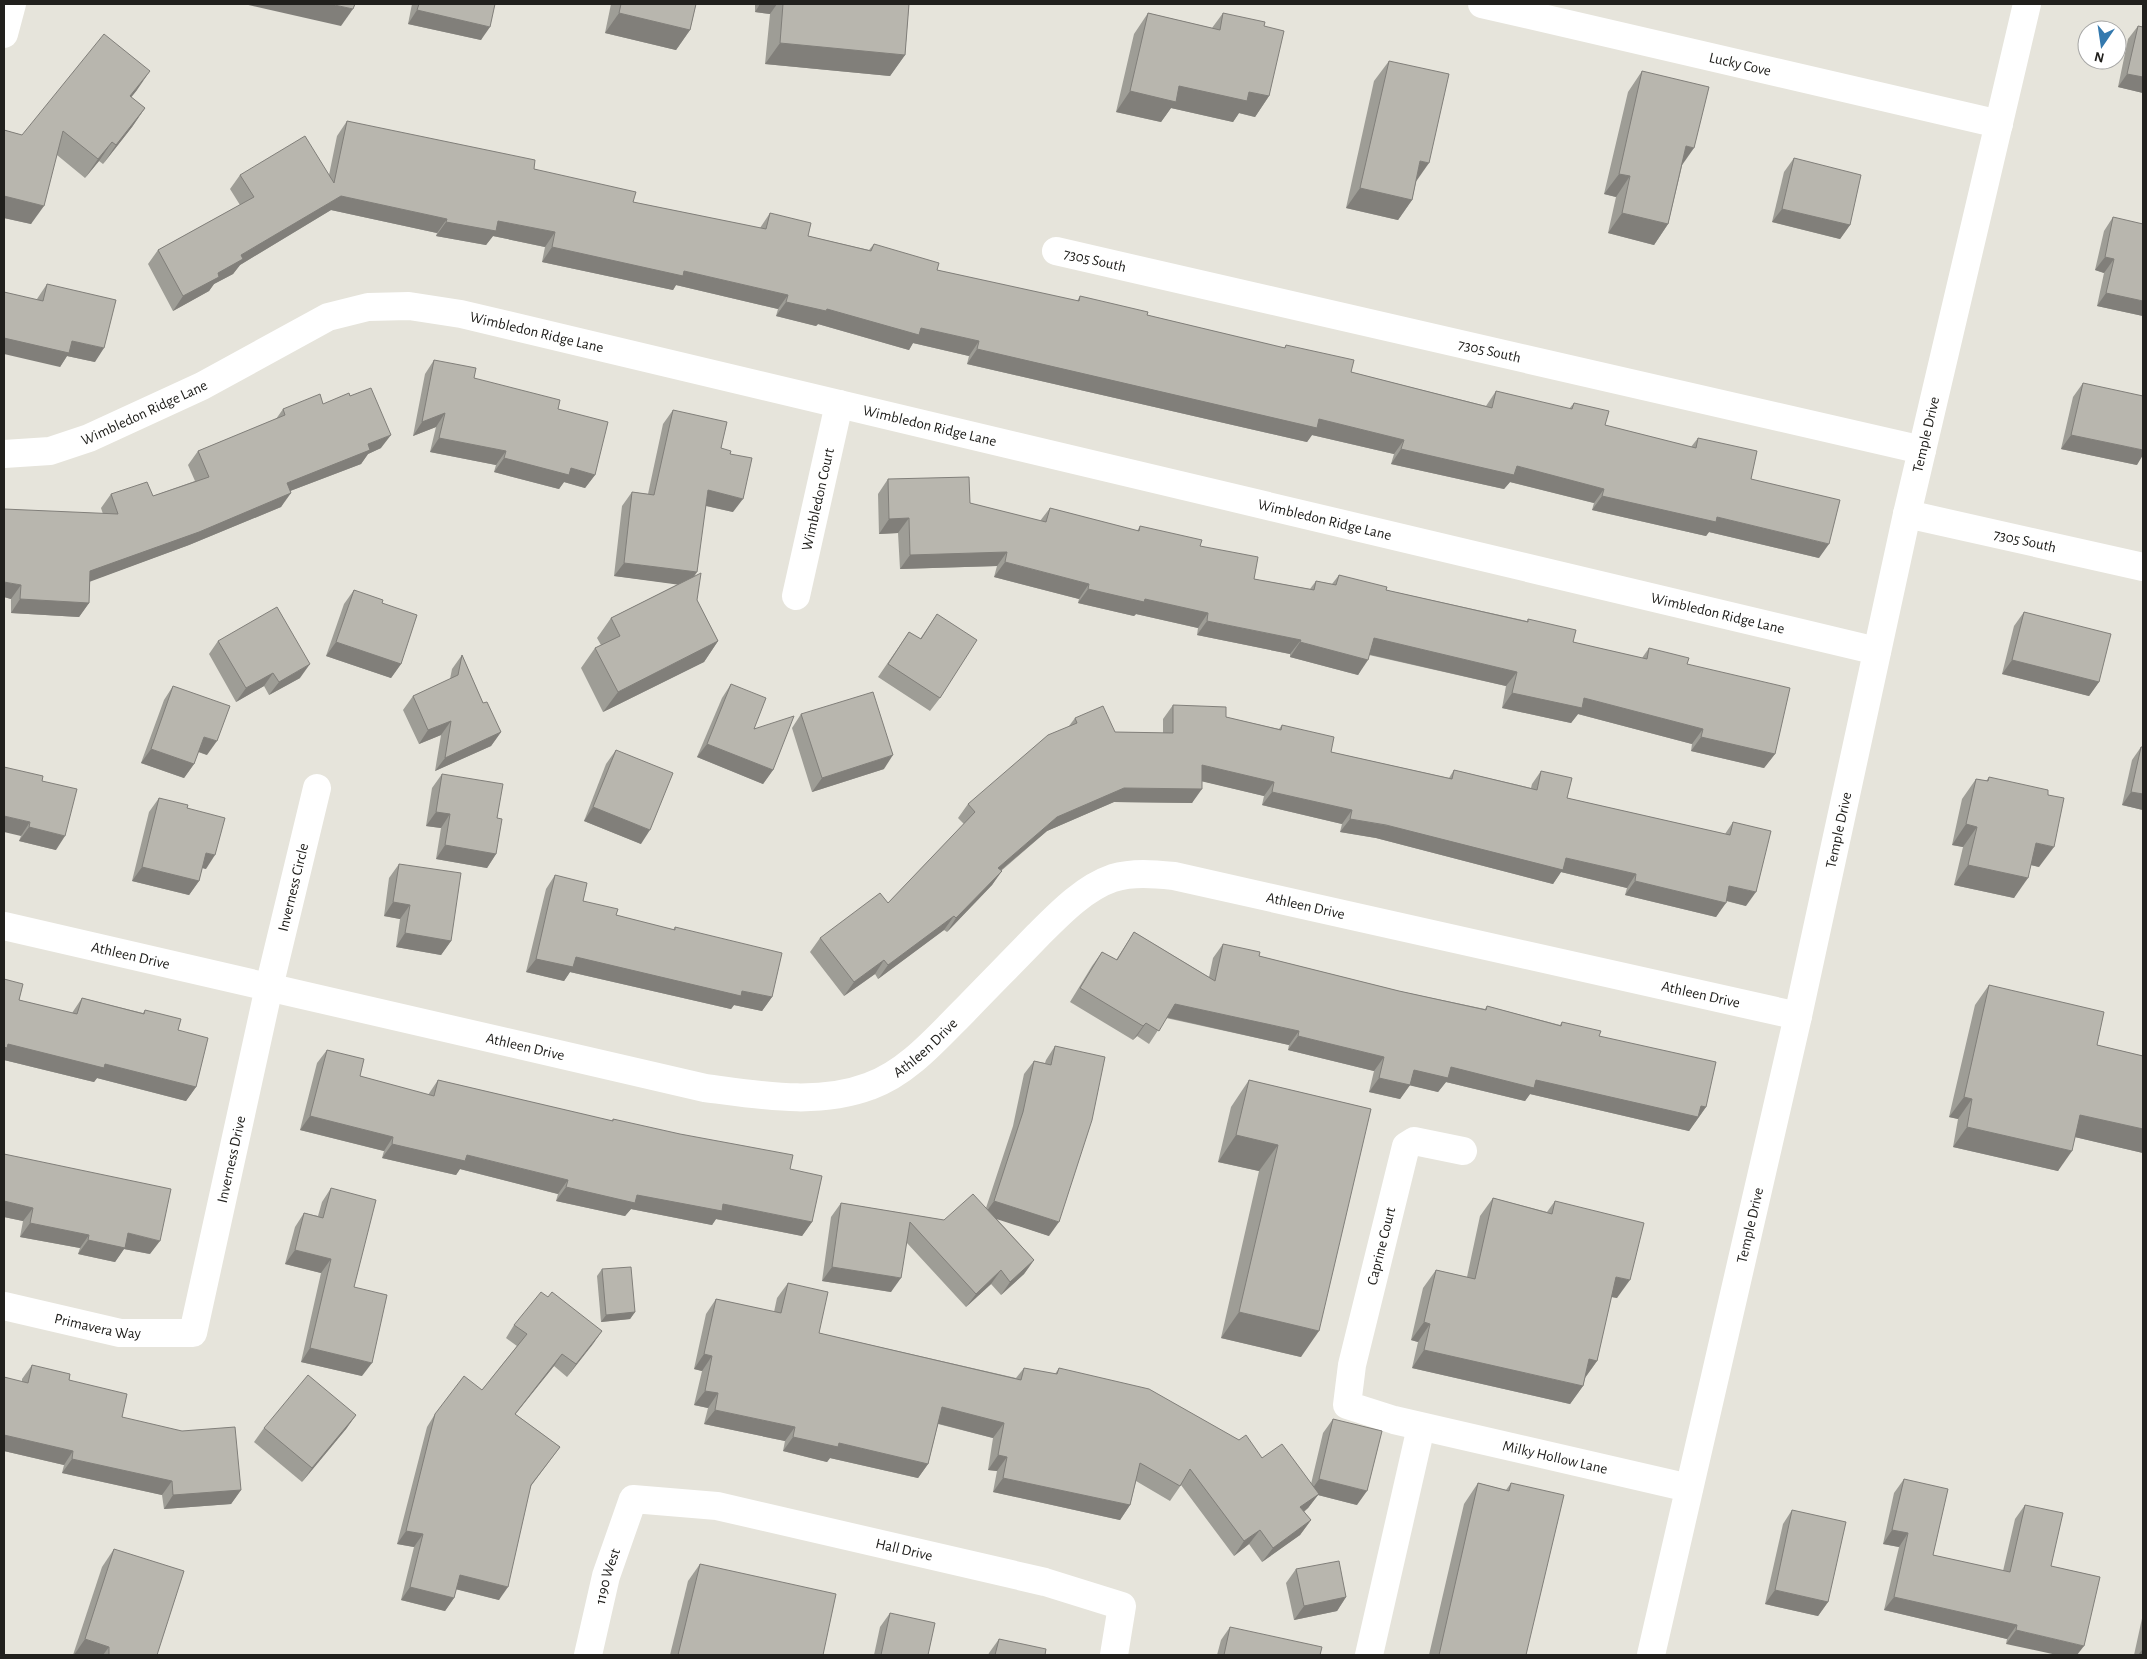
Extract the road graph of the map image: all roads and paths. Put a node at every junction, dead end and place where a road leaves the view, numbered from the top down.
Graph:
1 (12, 4) edge
2 (1482, 4) edge
3 (2027, 4) edge
4 (4, 34) edge
5 (1999, 124) junction
6 (1056, 251) dead end
7 (838, 404) junction
8 (1922, 450) junction
9 (4, 454) edge
10 (1907, 514) junction
11 (2143, 567) edge
12 (796, 596) dead end
13 (1877, 651) junction
14 (317, 788) dead end
15 (4, 926) edge
16 (270, 986) junction
17 (1798, 1016) junction
18 (1463, 1151) dead end
19 (4, 1306) edge
20 (192, 1333) joint
21 (1347, 1405) joint
22 (1421, 1426) junction
23 (1689, 1488) junction
24 (633, 1499) joint
25 (588, 1655) edge
26 (1114, 1655) edge
27 (1369, 1655) edge
28 (1651, 1655) edge

1 - 4 street
2 - 5 street, Lucky Cove
3 - 5 street, Temple Drive
5 - 8 street, Temple Drive
6 - 8 street, 7305 South
7 - 9 street, Wimbledon Ridge Lane
7 - 12 street, Wimbledon Court
7 - 13 street, Wimbledon Ridge Lane
8 - 10 street, Temple Drive
10 - 11 street, 7305 South
10 - 13 street, Temple Drive
13 - 17 street, Temple Drive
14 - 16 street, Inverness Circle
15 - 16 street, Athleen Drive
16 - 17 street, Athleen Drive
16 - 20 street, Inverness Drive
17 - 23 street, Temple Drive
18 - 21 street, Caprine Court
19 - 20 street, Primavera Way
21 - 22 street, Milky Hollow Lane
22 - 23 street, Milky Hollow Lane
22 - 27 street
23 - 28 street, Temple Drive
24 - 25 street, 1190 West
24 - 26 street, Hall Drive

